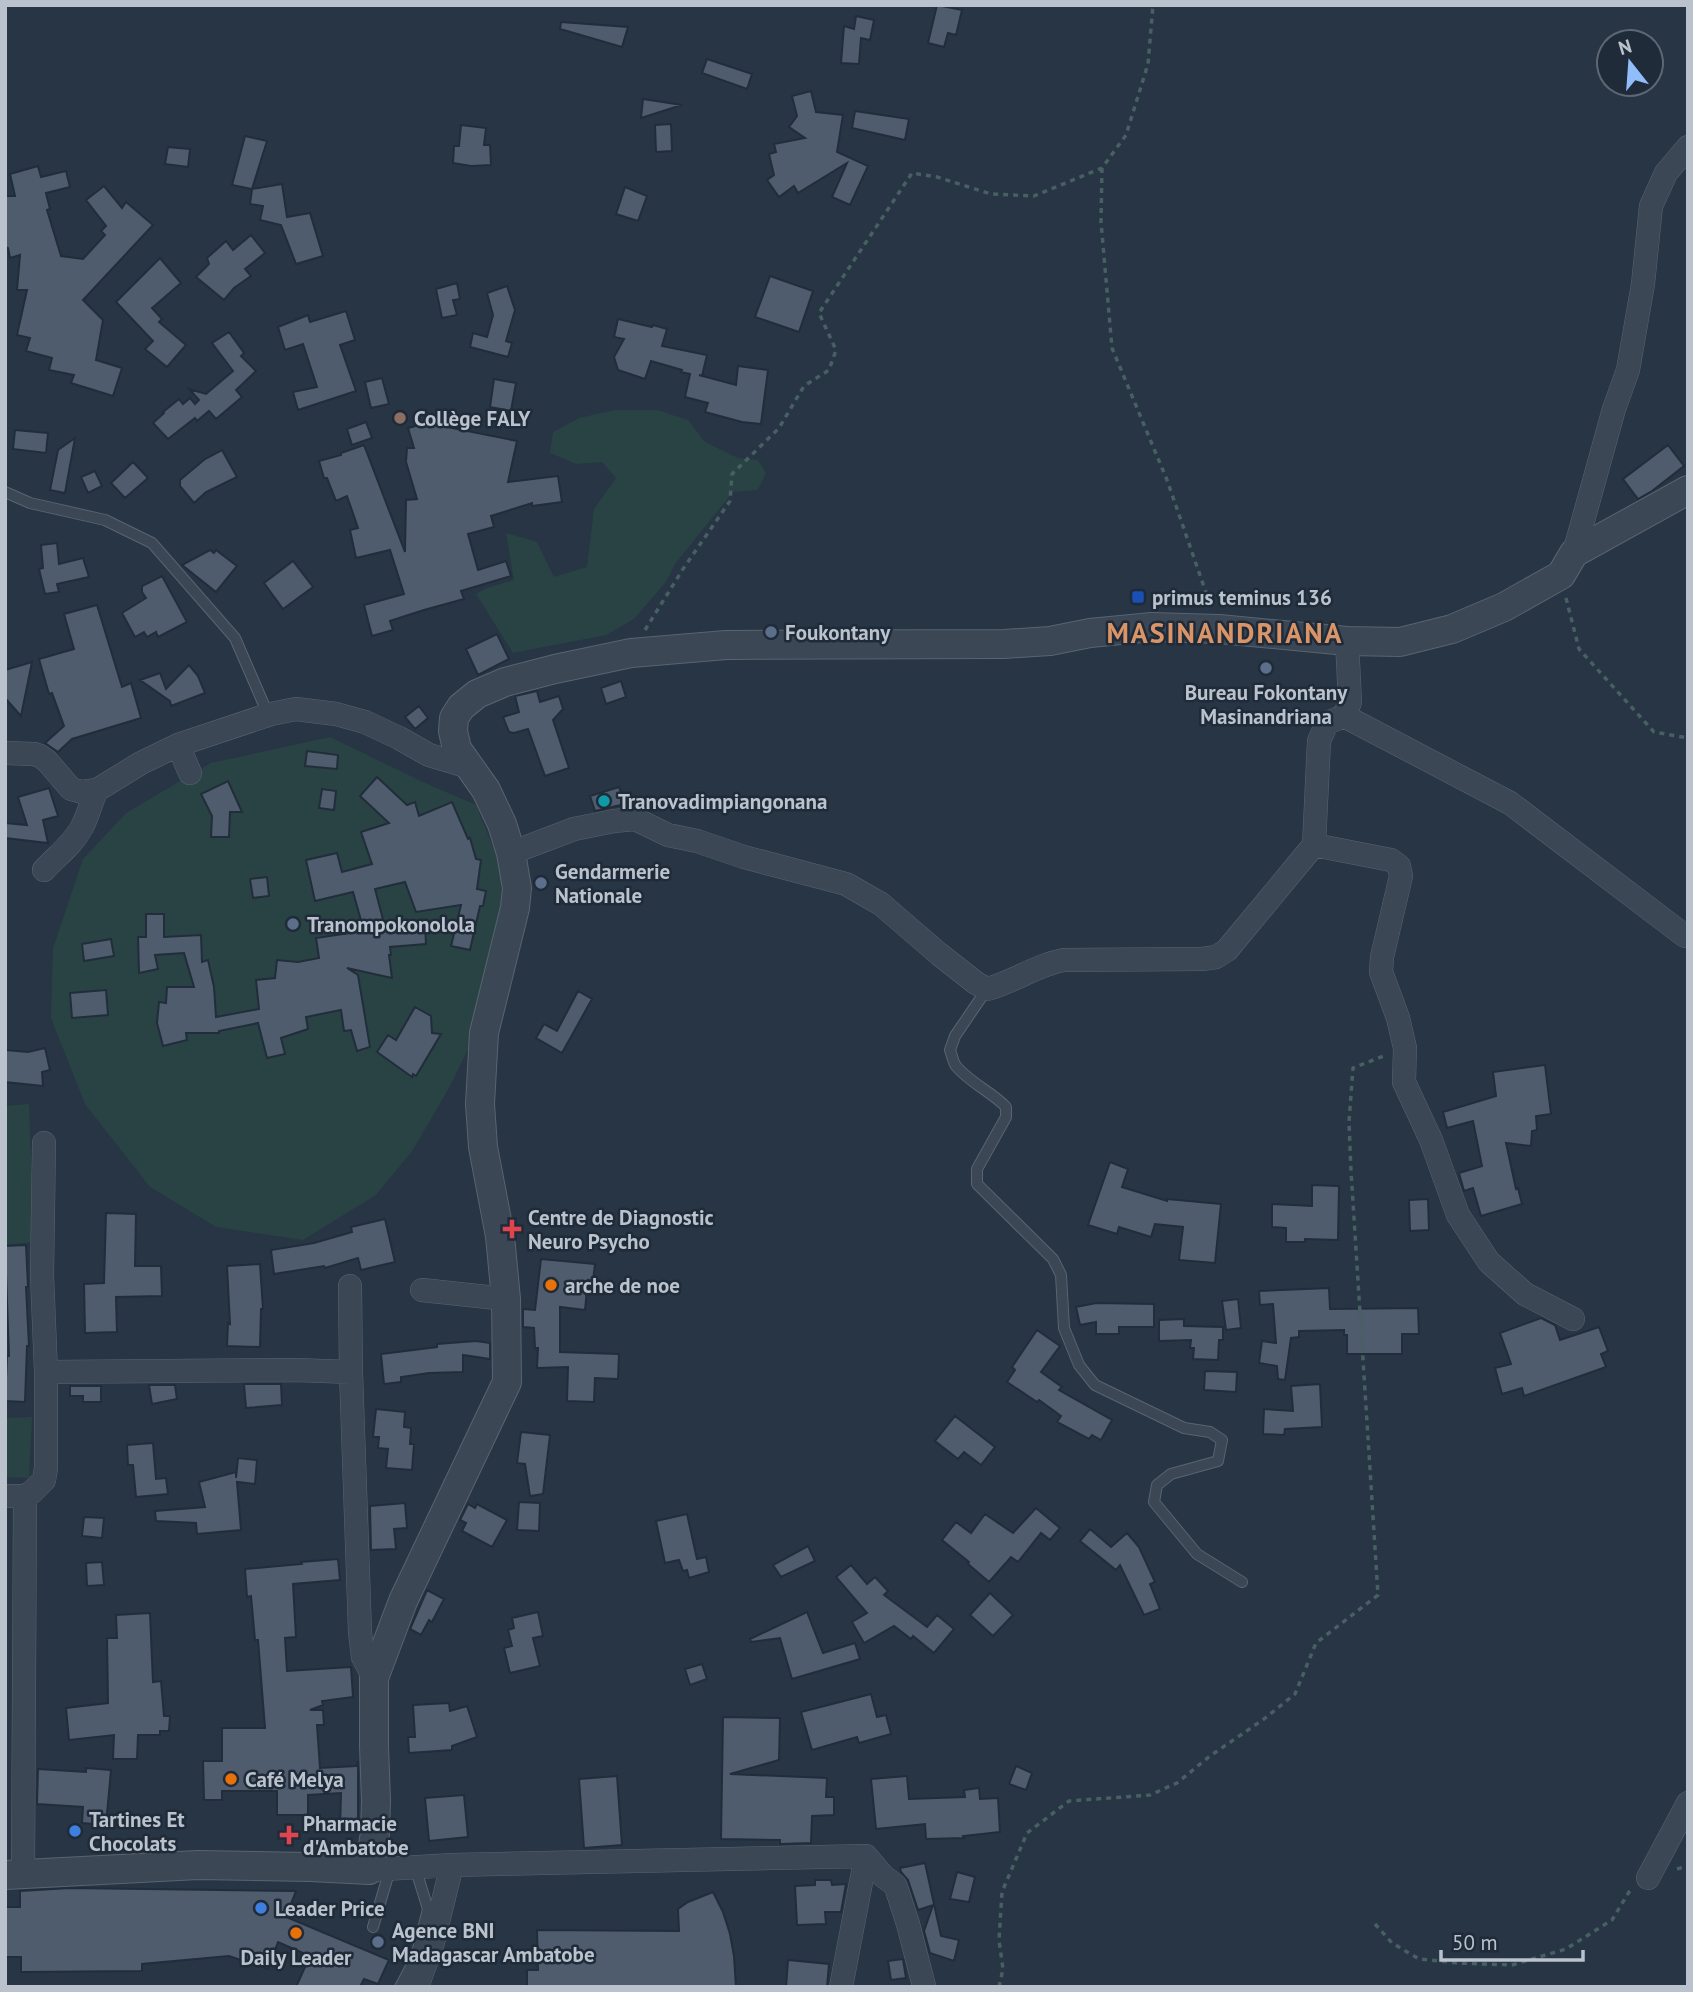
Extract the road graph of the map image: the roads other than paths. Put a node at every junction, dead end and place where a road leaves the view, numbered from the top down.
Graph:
1 (1688, 147) edge
2 (1688, 490) edge
3 (5, 492) edge
4 (1568, 564) junction
5 (1347, 641) junction
6 (271, 714) junction
7 (1344, 716) junction
8 (178, 745) junction
9 (5, 754) edge
10 (469, 768) junction
11 (190, 773) dead end
12 (97, 790) junction
13 (1314, 845) junction
14 (510, 853) junction
15 (44, 870) dead end
16 (1685, 936) dead end
17 (987, 989) junction
18 (44, 1143) dead end
19 (350, 1286) dead end
20 (422, 1290) dead end
21 (506, 1299) junction
22 (1573, 1319) dead end
23 (46, 1372) junction
24 (351, 1372) junction
25 (15, 1496) edge
26 (1242, 1582) dead end
27 (374, 1678) junction
28 (1688, 1804) edge
29 (866, 1856) junction
30 (452, 1865) junction
31 (415, 1867) junction
32 (379, 1869) junction
33 (14, 1875) edge
34 (1648, 1878) road end
35 (373, 1927) dead end
36 (924, 1986) edge
37 (400, 1987) edge
38 (417, 1987) edge
39 (841, 1987) edge

1 - 4 street
2 - 4 street
3 - 6 lane
4 - 5 street
5 - 7 street
5 - 10 street
6 - 8 street
6 - 10 street
7 - 13 street
7 - 16 street
8 - 11 street
8 - 12 street
9 - 12 street
10 - 14 street
12 - 15 street
13 - 17 street
13 - 22 street
14 - 17 street
14 - 21 street
17 - 26 lane
18 - 23 street
19 - 24 street
20 - 21 street
21 - 27 street
23 - 24 street
23 - 25 street
24 - 27 street
25 - 33 street
27 - 32 street
28 - 34 street
29 - 30 street
29 - 36 street
29 - 39 street
30 - 31 street
30 - 38 street
31 - 32 street
31 - 37 lane
32 - 33 street
32 - 35 lane

